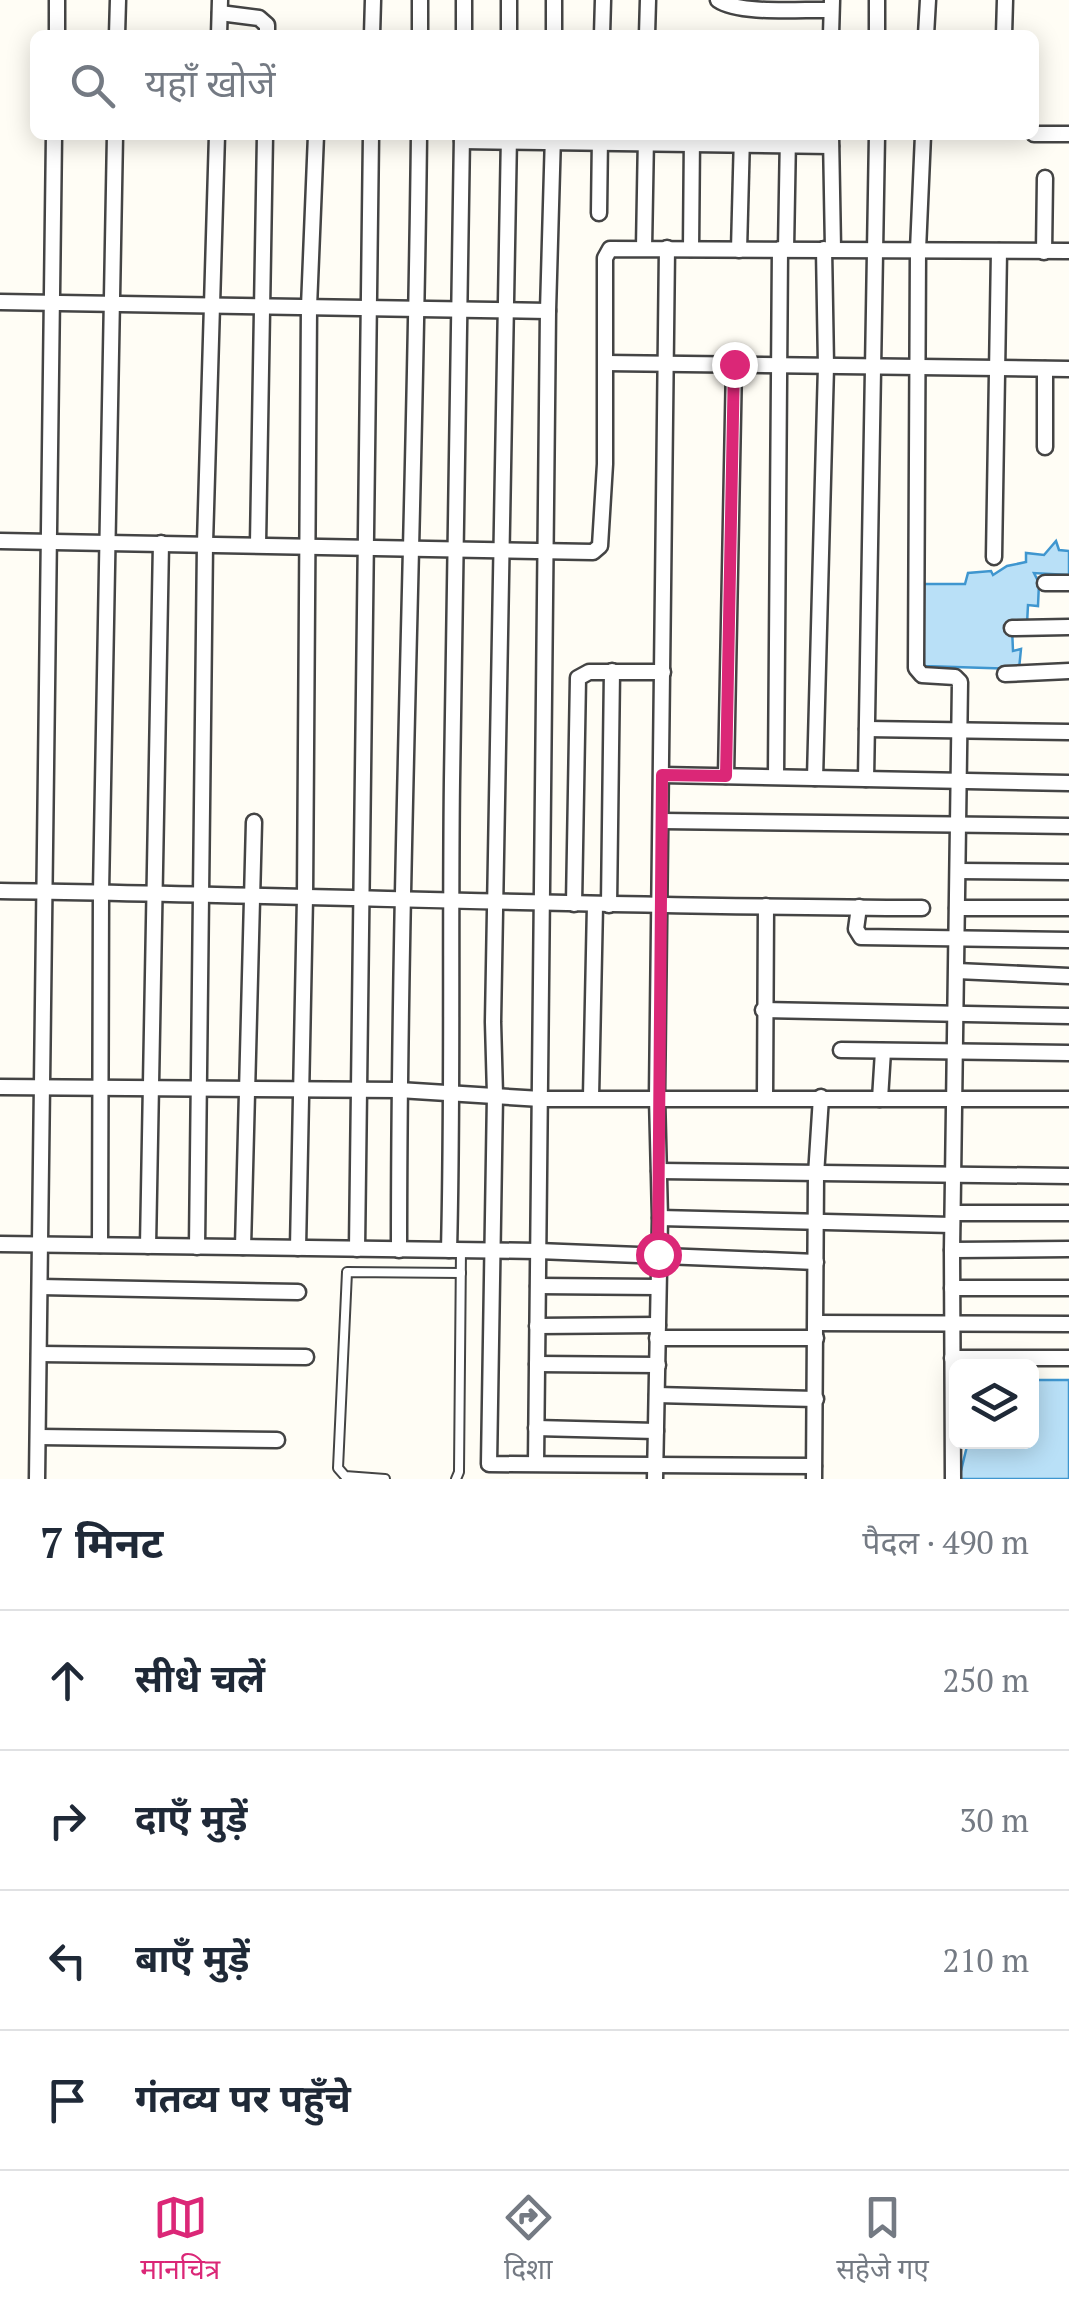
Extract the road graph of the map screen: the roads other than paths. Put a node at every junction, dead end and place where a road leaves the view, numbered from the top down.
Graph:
1 (57, 0) edge
2 (118, 0) edge
3 (372, 0) edge
4 (420, 0) edge
5 (464, 0) edge
6 (510, 0) edge
7 (554, 0) edge
8 (602, 0) edge
9 (648, 0) edge
10 (718, 0) edge
11 (877, 0) edge
12 (928, 0) edge
13 (1005, 0) edge
14 (832, 5) edge
15 (220, 6) edge
16 (56, 30) edge
17 (117, 30) edge
18 (266, 30) edge
19 (372, 30) edge
20 (420, 30) edge
21 (464, 30) edge
22 (509, 30) edge
23 (554, 30) edge
24 (602, 30) edge
25 (647, 30) edge
26 (831, 30) edge
27 (877, 30) edge
28 (926, 30) edge
29 (1004, 30) edge
30 (1039, 134) edge
31 (1069, 134) edge
32 (54, 140) edge
33 (115, 140) edge
34 (216, 140) edge
35 (265, 140) edge
36 (316, 140) edge
37 (371, 140) edge
38 (419, 140) edge
39 (462, 140) edge
40 (508, 140) edge
41 (554, 140) edge
42 (600, 140) edge
43 (646, 140) edge
44 (692, 140) edge
45 (742, 140) edge
46 (788, 140) edge
47 (831, 140) edge
48 (876, 140) edge
49 (922, 140) edge
50 (1045, 178) dead end
51 (599, 214) dead end
52 (644, 248) junction
53 (667, 248) junction
54 (691, 249) junction
55 (783, 249) junction
56 (829, 249) junction
57 (876, 249) junction
58 (740, 250) junction
59 (918, 250) junction
60 (999, 251) junction
61 (1069, 251) edge
62 (1044, 252) junction
63 (0, 302) edge
64 (51, 302) junction
65 (112, 304) junction
66 (212, 305) junction
67 (260, 307) junction
68 (309, 307) junction
69 (370, 308) junction
70 (417, 308) junction
71 (460, 310) junction
72 (504, 310) junction
73 (548, 311) junction
74 (606, 363) junction
75 (666, 364) junction
76 (734, 364) junction
77 (779, 365) junction
78 (826, 366) junction
79 (875, 366) junction
80 (918, 367) junction
81 (996, 368) junction
82 (1045, 369) junction
83 (1069, 369) edge
84 (1045, 447) dead end
85 (0, 540) edge
86 (48, 543) junction
87 (107, 544) junction
88 (161, 544) junction
89 (205, 544) junction
90 (258, 544) junction
91 (309, 546) junction
92 (366, 548) junction
93 (413, 550) junction
94 (454, 550) junction
95 (502, 551) junction
96 (546, 551) junction
97 (994, 557) dead end
98 (1045, 583) dead end
99 (1069, 584) edge
100 (1069, 627) edge
101 (1012, 628) dead end
102 (612, 671) junction
103 (1069, 671) edge
104 (663, 672) junction
105 (1005, 674) dead end
106 (867, 729) junction
107 (959, 731) junction
108 (1069, 732) edge
109 (662, 775) junction
110 (726, 776) junction
111 (776, 776) junction
112 (815, 778) junction
113 (866, 779) junction
114 (958, 780) junction
115 (1069, 782) edge
116 (662, 821) junction
117 (254, 822) dead end
118 (958, 826) junction
119 (1069, 826) edge
120 (958, 872) junction
121 (1069, 872) edge
122 (0, 891) edge
123 (44, 891) junction
124 (101, 892) junction
125 (156, 893) junction
126 (201, 893) junction
127 (252, 894) junction
128 (305, 897) junction
129 (405, 899) junction
130 (362, 900) junction
131 (450, 900) junction
132 (496, 901) junction
133 (543, 902) junction
134 (574, 904) junction
135 (602, 905) junction
136 (662, 905) junction
137 (766, 906) junction
138 (859, 908) junction
139 (922, 908) dead end
140 (957, 908) junction
141 (1069, 908) edge
142 (956, 939) junction
143 (1069, 940) edge
144 (957, 971) junction
145 (1069, 976) edge
146 (764, 1010) junction
147 (957, 1012) junction
148 (1069, 1016) edge
149 (842, 1050) dead end
150 (956, 1050) junction
151 (883, 1051) junction
152 (1069, 1053) edge
153 (0, 1087) edge
154 (42, 1088) junction
155 (98, 1088) junction
156 (152, 1088) junction
157 (199, 1089) junction
158 (246, 1089) junction
159 (301, 1089) junction
160 (359, 1090) junction
161 (399, 1090) junction
162 (453, 1092) junction
163 (496, 1095) junction
164 (658, 1096) junction
165 (822, 1096) junction
166 (591, 1097) junction
167 (954, 1097) junction
168 (765, 1098) junction
169 (540, 1099) junction
170 (880, 1099) junction
171 (1069, 1099) edge
172 (659, 1171) junction
173 (816, 1176) junction
174 (954, 1176) junction
175 (1069, 1176) edge
176 (1069, 1214) edge
177 (660, 1218) junction
178 (953, 1219) junction
179 (816, 1223) junction
180 (0, 1244) edge
181 (40, 1244) junction
182 (100, 1245) junction
183 (148, 1246) junction
184 (198, 1246) junction
185 (243, 1247) junction
186 (298, 1248) junction
187 (357, 1249) junction
188 (1069, 1249) edge
189 (399, 1250) junction
190 (455, 1250) junction
191 (952, 1250) junction
192 (491, 1251) junction
193 (538, 1252) junction
194 (658, 1254) junction
195 (816, 1262) junction
196 (461, 1273) junction
197 (538, 1286) junction
198 (658, 1287) junction
199 (40, 1288) junction
200 (952, 1288) junction
201 (1069, 1288) edge
202 (298, 1292) dead end
203 (952, 1322) junction
204 (1069, 1324) edge
205 (538, 1326) junction
206 (816, 1330) junction
207 (658, 1332) junction
208 (39, 1354) junction
209 (306, 1357) dead end
210 (952, 1358) junction
211 (1069, 1358) edge
212 (537, 1364) junction
213 (658, 1364) junction
214 (657, 1394) junction
215 (816, 1399) junction
216 (536, 1428) junction
217 (656, 1431) junction
218 (39, 1437) junction
219 (277, 1440) dead end
220 (536, 1462) junction
221 (814, 1472) edge
222 (655, 1473) edge
223 (37, 1479) edge
224 (385, 1479) edge
225 (456, 1479) edge
226 (953, 1479) edge

1 - 16 street
2 - 17 street
3 - 19 street
4 - 20 street
5 - 21 street
6 - 22 street
7 - 23 street
8 - 24 street
9 - 25 street
10 - 14 street
11 - 27 street
12 - 28 street
13 - 29 street
14 - 26 street
15 - 18 street
30 - 31 street
32 - 64 street
33 - 65 street
34 - 66 street
35 - 67 street
36 - 68 street
37 - 69 street
38 - 70 street
39 - 71 street
40 - 72 street
41 - 73 street
42 - 51 street
43 - 52 street
44 - 45 street
44 - 54 street
45 - 46 street
45 - 58 street
46 - 47 street
46 - 55 street
47 - 56 street
48 - 57 street
49 - 59 street
50 - 62 street
52 - 53 street
52 - 74 street
53 - 54 street
53 - 75 street
54 - 58 street
55 - 56 street
55 - 58 street
55 - 77 street
56 - 57 street
56 - 78 street
57 - 59 street
57 - 79 street
59 - 60 street
59 - 80 street
60 - 62 street
60 - 81 street
61 - 62 street
63 - 64 street
64 - 65 street
64 - 86 street
65 - 66 street
65 - 87 street
66 - 67 street
66 - 89 street
67 - 68 street
67 - 90 street
68 - 69 street
68 - 91 street
69 - 70 street
69 - 92 street
70 - 71 street
70 - 93 street
71 - 72 street
71 - 94 street
72 - 73 street
72 - 95 street
73 - 96 street
74 - 75 street
74 - 96 street
75 - 76 street
75 - 104 street
76 - 77 street
76 - 110 street
77 - 78 street
77 - 111 street
78 - 79 street
78 - 112 street
79 - 80 street
79 - 106 street
80 - 81 street
80 - 107 street
81 - 82 street
81 - 97 street
82 - 83 street
82 - 84 street
85 - 86 street
86 - 87 street
86 - 123 street
87 - 88 street
87 - 124 street
88 - 89 street
88 - 125 street
89 - 90 street
89 - 126 street
90 - 91 street
91 - 92 street
91 - 128 street
92 - 93 street
92 - 130 street
93 - 94 street
93 - 129 street
94 - 95 street
94 - 131 street
95 - 96 street
95 - 132 street
96 - 133 street
98 - 99 street
100 - 101 street
102 - 104 street
102 - 134 street
102 - 135 street
103 - 105 street
104 - 109 street
106 - 107 street
106 - 113 street
107 - 108 street
107 - 114 street
109 - 110 street
109 - 116 street
110 - 111 street
111 - 112 street
112 - 113 street
113 - 114 street
114 - 115 street
114 - 118 street
116 - 118 street
116 - 136 street
117 - 127 street
118 - 119 street
118 - 120 street
120 - 121 street
120 - 140 street
122 - 123 street
123 - 124 street
123 - 154 street
124 - 125 street
124 - 155 street
125 - 126 street
125 - 156 street
126 - 127 street
126 - 157 street
127 - 128 street
127 - 158 street
128 - 130 street
128 - 159 street
129 - 130 street
129 - 131 street
129 - 161 street
130 - 160 street
131 - 132 street
131 - 162 street
132 - 133 street
132 - 163 street
133 - 134 street
133 - 169 street
134 - 135 street
135 - 136 street
135 - 166 street
136 - 137 street
136 - 164 street
137 - 138 street
137 - 146 street
138 - 139 street
138 - 142 street
140 - 141 street
140 - 142 street
142 - 143 street
142 - 144 street
144 - 145 street
144 - 147 street
146 - 147 street
146 - 168 street
147 - 148 street
147 - 150 street
149 - 151 street
150 - 151 street
150 - 152 street
150 - 167 street
151 - 170 street
153 - 154 street
154 - 155 street
154 - 181 street
155 - 156 street
155 - 182 street
156 - 157 street
156 - 183 street
157 - 158 street
157 - 184 street
158 - 159 street
158 - 185 street
159 - 160 street
159 - 186 street
160 - 161 street
160 - 187 street
161 - 162 street
161 - 189 street
162 - 163 street
162 - 190 street
163 - 169 street
163 - 192 street
164 - 166 street
164 - 168 street
164 - 172 street
165 - 168 street
165 - 170 street
165 - 173 street
166 - 169 street
167 - 170 street
167 - 171 street
167 - 174 street
169 - 193 street
172 - 173 street
172 - 177 street
173 - 174 street
173 - 179 street
174 - 175 street
174 - 178 street
176 - 178 street
177 - 179 street
177 - 194 street
178 - 179 street
178 - 191 street
179 - 195 street
180 - 181 street
181 - 182 street
181 - 199 street
182 - 183 street
183 - 184 street
184 - 185 street
185 - 186 street
186 - 187 street
187 - 189 street
188 - 191 street
189 - 190 street
190 - 192 street
190 - 196 lane
191 - 200 street
192 - 193 street
192 - 220 street
193 - 194 street
193 - 197 street
194 - 195 street
194 - 198 street
195 - 206 street
196 - 224 lane
196 - 225 lane
197 - 198 street
197 - 205 street
198 - 207 street
199 - 202 street
199 - 208 street
200 - 201 street
200 - 203 street
203 - 204 street
203 - 206 street
203 - 210 street
205 - 207 street
205 - 212 street
206 - 207 street
206 - 215 street
207 - 213 street
208 - 209 street
208 - 218 street
210 - 211 street
210 - 226 street
212 - 213 street
212 - 216 street
213 - 214 street
214 - 215 street
214 - 217 street
215 - 221 street
216 - 217 street
216 - 220 street
217 - 222 street
218 - 219 street
218 - 223 street
220 - 222 street
221 - 222 street

